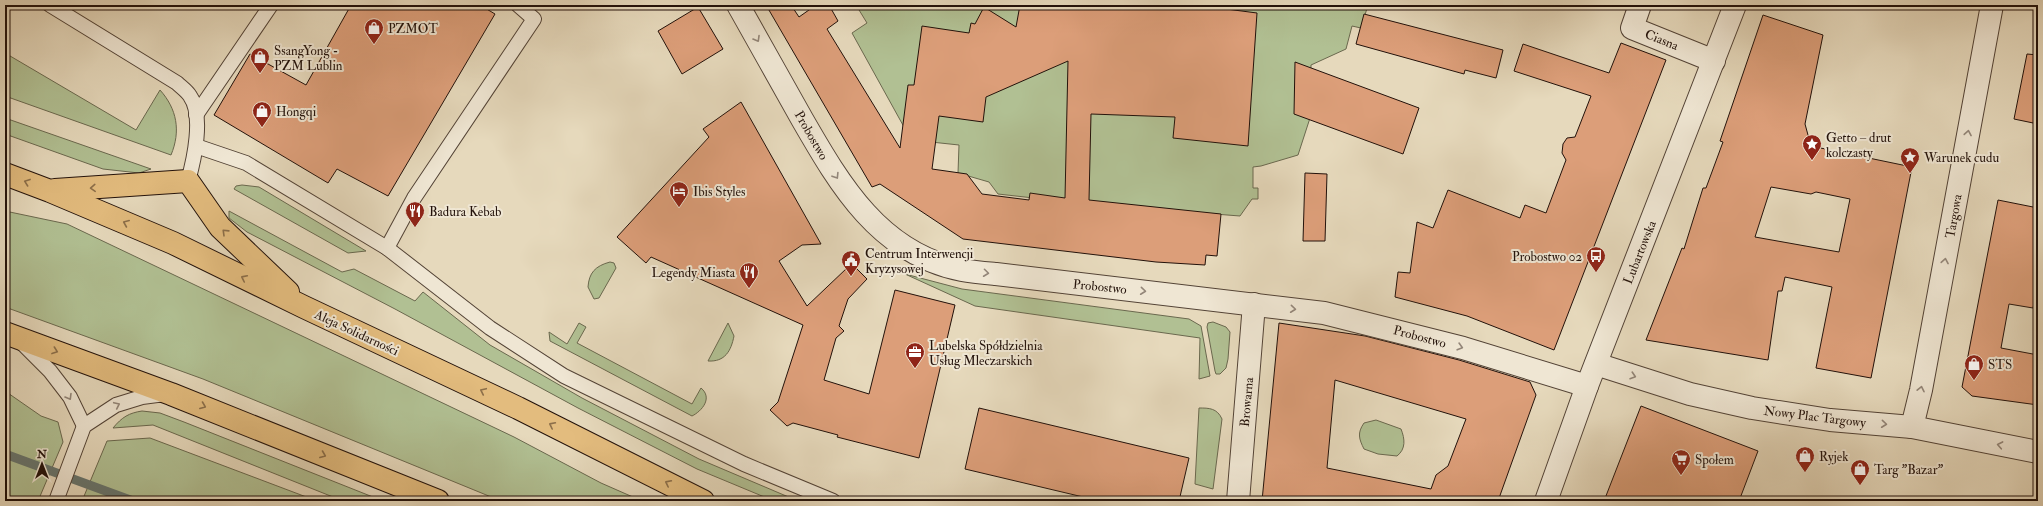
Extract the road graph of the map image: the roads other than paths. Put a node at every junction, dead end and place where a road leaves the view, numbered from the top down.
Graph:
1 (50, 5) edge
2 (271, 5) edge
3 (518, 5) edge
4 (738, 5) edge
5 (1640, 5) edge
6 (1735, 5) edge
7 (1992, 5) edge
8 (1714, 61) junction
9 (196, 115) junction
10 (196, 146) junction
11 (5, 174) edge
12 (188, 181) junction
13 (50, 191) junction
14 (387, 248) junction
15 (1254, 304) junction
16 (304, 307) junction
17 (10, 335) edge
18 (1596, 364) junction
19 (1587, 386) junction
20 (171, 394) junction
21 (84, 426) junction
22 (1912, 427) junction
23 (2038, 452) edge
24 (56, 501) edge
25 (438, 501) edge
26 (703, 501) edge
27 (833, 501) edge
28 (1238, 501) edge
29 (1546, 501) edge

1 - 9 lane
2 - 9 lane
3 - 14 lane
4 -> 15 street, Probostwo
5 - 8 street, Ciasna
6 - 8 street, Lubartowska
22 -> 7 street, Targowa
8 - 18 street, Lubartowska
9 - 10 lane
10 - 12 lane
10 - 14 lane
13 -> 11 main road, Aleja Solidarności
12 -> 13 main road
16 -> 12 main road
16 -> 13 main road, Aleja Solidarności
14 - 27 lane
15 -> 19 street, Probostwo
15 - 28 street, Browarna
26 -> 16 main road, Aleja Solidarności
17 -> 20 main road
17 -> 21 lane
18 - 19 street, Lubartowska
18 -> 22 street, Nowy Plac Targowy
19 - 29 street, Lubartowska
21 -> 20 lane
20 -> 25 main road
21 - 24 lane
23 -> 22 street, Nowy Plac Targowy

